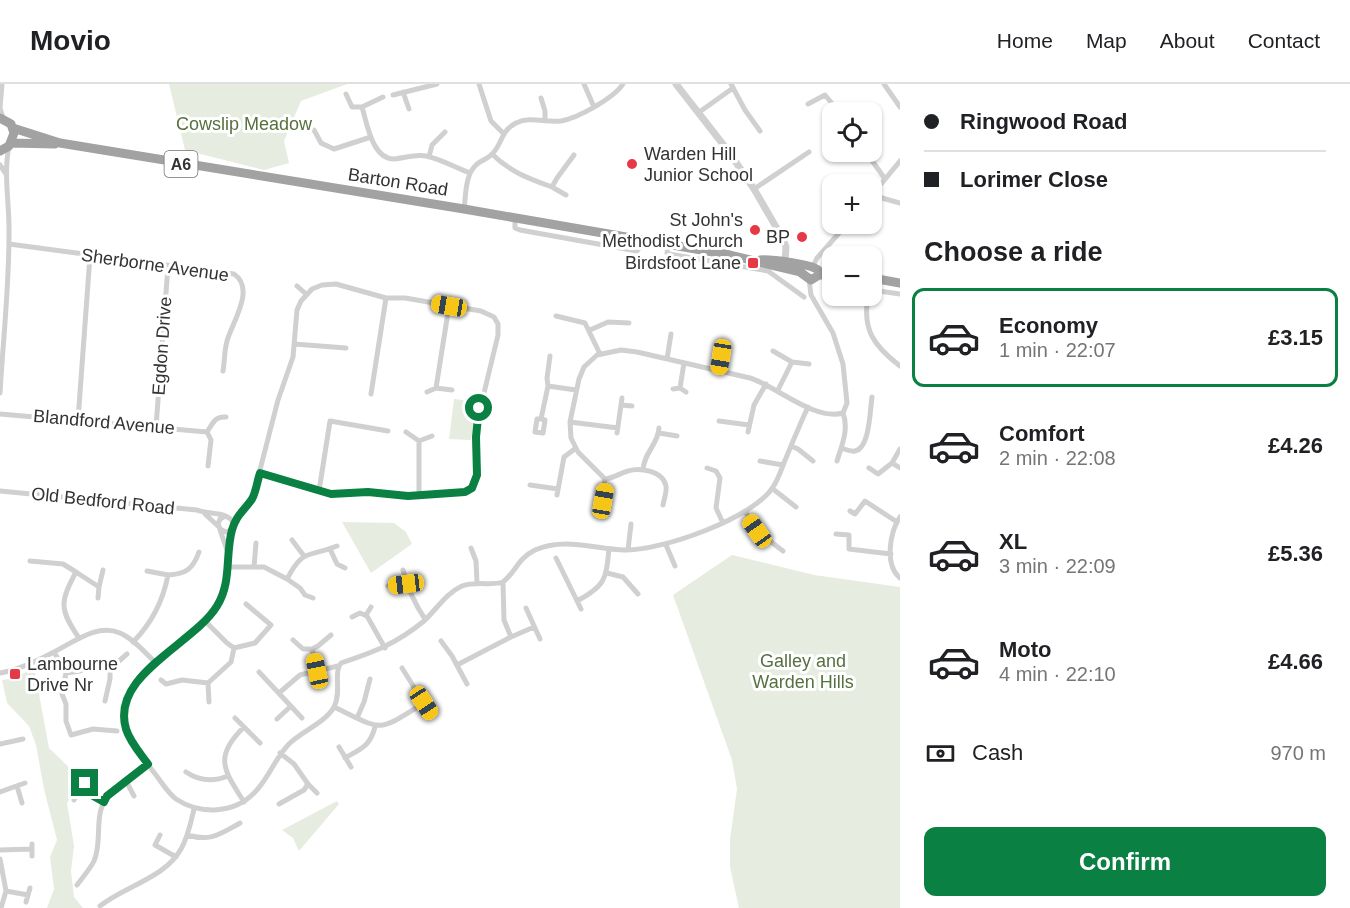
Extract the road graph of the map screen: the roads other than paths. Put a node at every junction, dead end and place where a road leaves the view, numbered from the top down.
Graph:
1 (2, 84) edge
2 (437, 84) edge
3 (479, 84) edge
4 (584, 84) edge
5 (623, 84) edge
6 (676, 84) edge
7 (884, 84) edge
8 (732, 86) edge
9 (403, 92) junction
10 (346, 94) dead end
11 (393, 95) dead end
12 (383, 97) dead end
13 (541, 98) dead end
14 (831, 102) edge
15 (808, 104) dead end
16 (362, 107) junction
17 (594, 107) junction
18 (900, 107) edge
19 (409, 109) dead end
20 (698, 113) junction
21 (2, 118) edge
22 (545, 122) junction
23 (13, 128) junction
24 (314, 130) dead end
25 (760, 131) dead end
26 (445, 132) dead end
27 (503, 133) junction
28 (371, 137) junction
29 (60, 143) junction
30 (10, 144) junction
31 (0, 150) edge
32 (809, 152) dead end
33 (492, 154) junction
34 (574, 154) dead end
35 (429, 157) junction
36 (900, 161) edge
37 (873, 162) edge
38 (0, 165) edge
39 (470, 173) junction
40 (6, 174) junction
41 (885, 179) junction
42 (882, 182) edge
43 (552, 187) junction
44 (754, 189) junction
45 (566, 195) dead end
46 (882, 198) edge
47 (900, 203) edge
48 (464, 208) junction
49 (515, 218) junction
50 (604, 234) junction
51 (838, 234) edge
52 (642, 240) junction
53 (9, 244) junction
54 (602, 244) junction
55 (668, 244) junction
56 (90, 256) junction
57 (758, 260) junction
58 (785, 261) junction
59 (168, 266) junction
60 (811, 266) junction
61 (819, 275) joint
62 (0, 277) edge
63 (7, 278) junction
64 (808, 278) junction
65 (882, 280) edge
66 (900, 283) edge
67 (297, 286) dead end
68 (882, 291) edge
69 (306, 294) junction
70 (900, 294) edge
71 (804, 297) dead end
72 (387, 298) junction
73 (449, 306) junction
74 (867, 306) edge
75 (556, 316) dead end
76 (629, 323) dead end
77 (590, 330) junction
78 (671, 334) dead end
79 (723, 343) dead end
80 (294, 345) junction
81 (346, 348) dead end
82 (773, 351) dead end
83 (600, 354) junction
84 (550, 356) dead end
85 (668, 359) junction
86 (792, 362) junction
87 (684, 363) junction
88 (809, 364) dead end
89 (900, 366) edge
90 (223, 371) dead end
91 (719, 371) junction
92 (766, 384) junction
93 (548, 386) junction
94 (436, 388) junction
95 (680, 388) junction
96 (673, 389) dead end
97 (452, 390) dead end
98 (576, 390) junction
99 (778, 390) junction
100 (427, 392) dead end
101 (686, 392) dead end
102 (0, 393) edge
103 (371, 394) dead end
104 (872, 397) dead end
105 (632, 406) dead end
106 (808, 407) junction
107 (843, 413) junction
108 (0, 414) edge
109 (226, 417) dead end
110 (541, 419) dead end
111 (78, 420) junction
112 (321, 420) dead end
113 (330, 421) junction
114 (719, 421) dead end
115 (570, 422) junction
116 (156, 427) junction
117 (388, 431) dead end
118 (207, 432) junction
119 (406, 432) dead end
120 (432, 436) dead end
121 (677, 436) dead end
122 (419, 441) junction
123 (791, 446) junction
124 (576, 448) junction
125 (841, 448) junction
126 (900, 449) edge
127 (760, 461) dead end
128 (813, 461) dead end
129 (837, 461) dead end
130 (891, 463) junction
131 (783, 465) junction
132 (208, 466) dead end
133 (706, 468) dead end
134 (869, 468) dead end
135 (900, 468) edge
136 (643, 470) junction
137 (260, 473) junction
138 (605, 479) junction
139 (530, 485) dead end
140 (772, 489) junction
141 (0, 491) edge
142 (319, 491) junction
143 (418, 496) junction
144 (794, 503) dead end
145 (663, 505) dead end
146 (602, 509) dead end
147 (745, 511) junction
148 (850, 511) dead end
149 (240, 512) junction
150 (205, 514) junction
151 (226, 516) junction
152 (898, 519) edge
153 (723, 523) junction
154 (631, 524) dead end
155 (233, 526) junction
156 (219, 528) junction
157 (621, 534) dead end
158 (836, 534) dead end
159 (630, 535) junction
160 (782, 539) dead end
161 (292, 540) dead end
162 (256, 543) dead end
163 (666, 544) junction
164 (777, 545) junction
165 (337, 546) dead end
166 (471, 548) dead end
167 (330, 549) junction
168 (609, 549) junction
169 (628, 550) junction
170 (783, 551) dead end
171 (199, 552) dead end
172 (228, 554) junction
173 (891, 555) junction
174 (304, 556) junction
175 (556, 558) dead end
176 (30, 561) dead end
177 (675, 566) dead end
178 (229, 567) junction
179 (254, 567) junction
180 (345, 567) dead end
181 (104, 570) dead end
182 (404, 570) dead end
183 (147, 571) dead end
184 (76, 572) junction
185 (607, 573) junction
186 (168, 575) junction
187 (900, 578) edge
188 (287, 579) junction
189 (477, 582) junction
190 (503, 582) junction
191 (406, 584) junction
192 (99, 586) junction
193 (388, 586) dead end
194 (638, 594) dead end
195 (98, 598) dead end
196 (313, 598) dead end
197 (577, 601) junction
198 (246, 604) dead end
199 (371, 607) dead end
200 (526, 608) dead end
201 (581, 609) dead end
202 (366, 615) junction
203 (352, 617) dead end
204 (425, 619) junction
205 (205, 621) junction
206 (534, 627) junction
207 (332, 634) dead end
208 (511, 637) junction
209 (79, 638) junction
210 (540, 639) dead end
211 (292, 640) dead end
212 (441, 641) dead end
213 (133, 642) junction
214 (234, 648) junction
215 (385, 648) junction
216 (312, 649) junction
217 (54, 652) junction
218 (127, 654) dead end
219 (156, 663) junction
220 (110, 664) junction
221 (457, 665) junction
222 (338, 666) junction
223 (402, 668) dead end
224 (317, 671) junction
225 (259, 672) dead end
226 (0, 673) edge
227 (66, 674) junction
228 (161, 680) dead end
229 (361, 682) dead end
230 (208, 683) junction
231 (466, 684) dead end
232 (279, 693) junction
233 (105, 701) dead end
234 (209, 702) dead end
235 (424, 703) junction
236 (291, 706) junction
237 (334, 707) junction
238 (432, 716) dead end
239 (235, 718) dead end
240 (302, 718) dead end
241 (357, 718) junction
242 (277, 719) dead end
243 (375, 726) junction
244 (244, 727) junction
245 (117, 731) dead end
246 (108, 732) junction
247 (23, 739) dead end
248 (109, 740) dead end
249 (260, 743) dead end
250 (0, 744) edge
251 (339, 747) dead end
252 (280, 753) junction
253 (345, 758) junction
254 (148, 764) junction
255 (351, 767) dead end
256 (186, 772) dead end
257 (85, 776) dead end
258 (228, 776) junction
259 (126, 781) junction
260 (25, 783) dead end
261 (308, 784) junction
262 (17, 786) junction
263 (81, 789) junction
264 (0, 792) edge
265 (317, 793) dead end
266 (134, 796) dead end
267 (74, 800) dead end
268 (104, 802) junction
269 (244, 802) junction
270 (22, 803) dead end
271 (279, 804) dead end
272 (194, 808) junction
273 (240, 823) dead end
274 (160, 835) dead end
275 (187, 835) junction
276 (0, 850) edge
277 (32, 856) dead end
278 (176, 857) junction
279 (0, 859) edge
280 (1, 873) edge
281 (78, 885) dead end
282 (30, 888) dead end
283 (6, 891) junction
284 (100, 906) dead end
285 (1, 908) edge

1 - 21 street
2 - 9 street
3 - 27 street
4 - 17 street
5 - 17 street
6 - 20 street
7 - 18 street
8 - 20 street
8 - 25 street
9 - 11 street
9 - 19 street
10 - 16 street
12 - 16 street
13 - 22 street
14 - 15 street
16 - 28 street
17 - 22 street
20 - 44 street
21 - 23 highway, A6
22 - 27 street
23 - 29 highway, A6
23 - 30 highway
24 - 28 street
26 - 35 street
27 - 33 street
28 - 35 street
29 - 30 highway, A6
29 - 48 highway, Barton Road / A6
30 - 31 highway, A6
30 - 40 street
32 - 44 street
33 - 39 street
33 - 43 street
34 - 43 street
35 - 39 street
36 - 41 street
37 - 41 street
38 - 40 street
39 - 48 street
40 - 53 street
41 - 42 street
43 - 45 street
44 - 58 street
46 - 47 street
48 - 49 highway, Barton Road / A6
49 - 50 highway, Barton Road / A6
49 - 54 street, Barton Road
50 - 52 highway, Barton Road / A6
50 - 54 street
51 - 60 street
52 - 54 street, Barton Road
52 - 55 highway, Barton Road / A6
53 - 56 street, Sherborne Avenue
53 - 63 street
55 - 57 highway, Barton Road / A6
55 - 71 street, Barton Road
56 - 59 street, Sherborne Avenue
56 - 111 street
57 - 58 highway, Barton Road / A6
57 - 64 highway, Barton Road / A6
58 - 60 highway, Barton Road / A6
59 - 90 street, Sherborne Avenue
59 - 116 street, Egdon Drive
60 - 61 highway
60 - 64 highway
61 - 64 highway
62 - 63 street
63 - 102 street
64 - 107 street
65 - 66 highway
67 - 69 street
68 - 70 street
69 - 72 street
69 - 80 street
72 - 73 street
72 - 103 street
73 - 94 street
73 - 143 street
74 - 89 street
75 - 77 street
76 - 77 street
77 - 83 street
78 - 85 street
79 - 91 street
80 - 81 street
80 - 137 street
82 - 86 street
83 - 85 street
83 - 98 street
84 - 93 street
85 - 87 street
86 - 88 street
86 - 99 street
87 - 91 street
87 - 95 street
91 - 92 street
92 - 99 street
92 - 114 street
93 - 98 street
93 - 110 street
94 - 97 street
94 - 100 street
95 - 96 street
95 - 101 street
98 - 115 street
99 - 106 street
104 - 125 street
105 - 115 street
106 - 107 street
106 - 123 street
107 - 125 street
108 - 111 street, Blandford Avenue
109 - 118 street
111 - 116 street, Blandford Avenue
112 - 113 street
113 - 117 street
113 - 142 street
115 - 124 street
116 - 118 street, Blandford Avenue
118 - 132 street
119 - 122 street
120 - 122 street
121 - 136 street
122 - 143 street
123 - 128 street
123 - 131 street
124 - 138 street
124 - 139 street
125 - 129 street
126 - 130 street
127 - 131 street
130 - 134 street
130 - 135 street
131 - 140 street
133 - 153 street
136 - 138 street
136 - 145 street
137 - 142 street
137 - 149 street
138 - 146 street
140 - 144 street
140 - 147 street
141 - 150 street, Old Bedford Road
142 - 143 street
147 - 153 street
147 - 164 street
148 - 152 street
149 - 151 street, Old Bedford Road
149 - 155 street
150 - 151 street, Old Bedford Road
150 - 156 street
151 - 155 street
151 - 156 street
152 - 173 street
153 - 163 street
154 - 159 street
155 - 156 street
155 - 172 street
156 - 172 street
157 - 159 street
158 - 173 street
159 - 169 street
160 - 164 street
161 - 174 street
162 - 179 street
163 - 169 street
163 - 177 street
164 - 170 street
165 - 167 street
166 - 189 street
167 - 174 street
167 - 180 street
168 - 169 street
168 - 185 street
168 - 190 street
171 - 186 street
172 - 178 street
173 - 187 street
174 - 188 street
175 - 197 street
176 - 184 street
178 - 179 street
178 - 205 street
179 - 188 street
181 - 192 street
182 - 191 street
183 - 186 street
184 - 192 street
184 - 209 street
185 - 194 street
185 - 197 street
186 - 213 street
188 - 196 street
189 - 190 street
189 - 204 street
190 - 208 street
191 - 193 street
191 - 204 street
192 - 195 street
197 - 201 street
198 - 214 street
199 - 202 street
200 - 206 street
202 - 203 street
202 - 215 street
204 - 215 street
205 - 214 street
205 - 219 street
206 - 208 street
206 - 210 street
207 - 216 street
208 - 221 street
209 - 213 street
209 - 217 street
211 - 216 street
212 - 221 street
213 - 219 street
214 - 230 street
215 - 222 street
216 - 224 street
217 - 226 street
217 - 227 street
218 - 220 street
219 - 254 street
220 - 227 street
220 - 233 street
221 - 231 street
222 - 224 street
222 - 237 street
223 - 235 street
224 - 232 street
225 - 232 street
227 - 246 street
228 - 230 street
229 - 241 street
230 - 234 street
232 - 236 street
235 - 238 street
235 - 243 street
236 - 240 street
236 - 242 street
237 - 241 street
237 - 252 street
239 - 244 street
241 - 243 street
243 - 253 street
244 - 249 street
244 - 258 street
245 - 246 street
246 - 248 street
247 - 250 street
251 - 253 street
252 - 261 street
252 - 269 street
253 - 255 street
254 - 259 street
254 - 272 street
256 - 258 street
257 - 263 street
258 - 269 street
259 - 266 street
259 - 268 street
260 - 262 street
261 - 265 street
261 - 271 street
262 - 264 street
262 - 270 street
263 - 267 street
263 - 268 street
268 - 281 street
269 - 272 street
272 - 275 street
273 - 275 street
274 - 278 street
275 - 278 street
276 - 277 street
278 - 284 street
279 - 280 street
280 - 283 street
282 - 283 street
283 - 285 street

